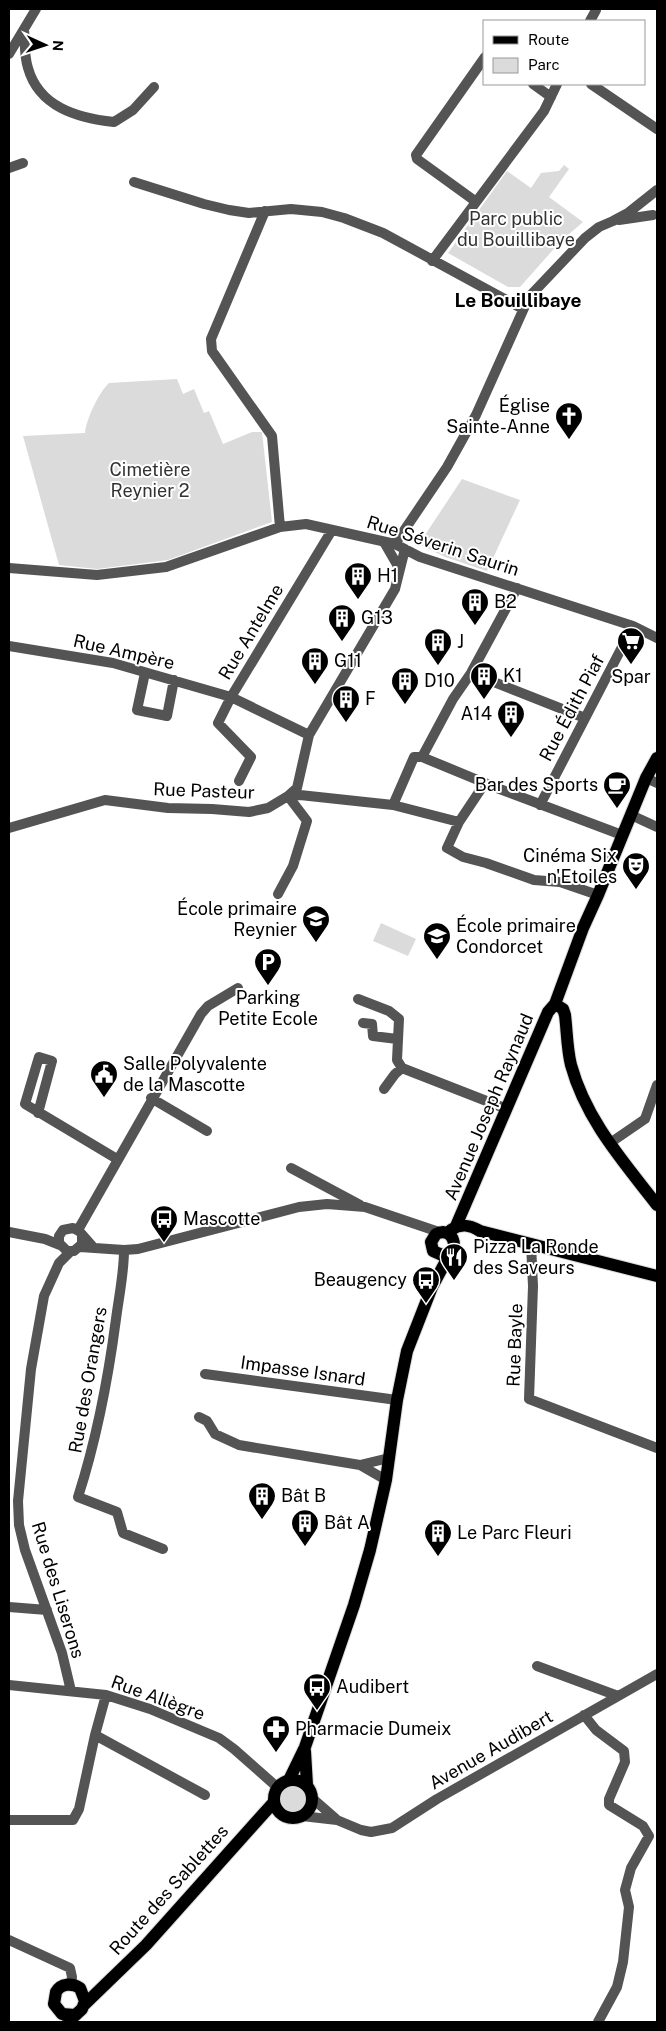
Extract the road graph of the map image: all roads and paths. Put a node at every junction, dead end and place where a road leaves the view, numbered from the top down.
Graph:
1 (36, 9) edge
2 (596, 10) dead end
3 (591, 20) edge
4 (24, 29) junction
5 (9, 54) edge
6 (483, 60) edge
7 (534, 85) edge
8 (557, 85) edge
9 (592, 85) edge
10 (154, 87) dead end
11 (551, 97) junction
12 (657, 129) edge
13 (23, 163) dead end
14 (9, 168) edge
15 (134, 182) dead end
16 (657, 190) edge
17 (645, 200) junction
18 (475, 201) junction
19 (265, 211) junction
20 (655, 215) edge
21 (614, 222) junction
22 (432, 261) junction
23 (523, 309) junction
24 (280, 527) junction
25 (332, 530) junction
26 (389, 543) junction
27 (405, 549) junction
28 (9, 568) edge
29 (399, 568) junction
30 (517, 588) junction
31 (633, 626) junction
32 (657, 638) edge
33 (9, 646) edge
34 (145, 673) junction
35 (471, 673) junction
36 (174, 680) junction
37 (231, 697) junction
38 (585, 718) junction
39 (309, 735) junction
40 (422, 757) junction
41 (657, 758) edge
42 (652, 780) edge
43 (239, 781) dead end
44 (485, 782) junction
45 (288, 796) junction
46 (393, 805) junction
47 (540, 805) junction
48 (631, 815) junction
49 (459, 822) junction
50 (657, 827) edge
51 (9, 828) edge
52 (622, 835) junction
53 (278, 894) dead end
54 (598, 895) junction
55 (238, 988) dead end
56 (358, 999) dead end
57 (555, 1004) junction
58 (363, 1023) dead end
59 (397, 1039) junction
60 (402, 1068) junction
61 (657, 1085) edge
62 (384, 1089) dead end
63 (151, 1098) junction
64 (507, 1109) junction
65 (38, 1113) junction
66 (207, 1131) dead end
67 (610, 1143) junction
68 (118, 1159) junction
69 (291, 1168) dead end
70 (657, 1205) edge
71 (365, 1207) junction
72 (412, 1224) junction
73 (9, 1232) edge
74 (60, 1233) junction
75 (80, 1233) junction
76 (449, 1238) junction
77 (45, 1239) junction
78 (531, 1244) junction
79 (61, 1245) junction
80 (94, 1248) junction
81 (75, 1249) junction
82 (433, 1249) junction
83 (124, 1250) junction
84 (60, 1263) junction
85 (657, 1276) edge
86 (432, 1287) junction
87 (205, 1374) dead end
88 (397, 1400) junction
89 (199, 1417) dead end
90 (657, 1448) edge
91 (389, 1458) junction
92 (360, 1465) junction
93 (386, 1480) junction
94 (163, 1549) dead end
95 (9, 1607) edge
96 (47, 1610) junction
97 (537, 1666) dead end
98 (657, 1674) edge
99 (9, 1686) edge
100 (71, 1691) junction
101 (106, 1695) junction
102 (618, 1696) junction
103 (584, 1715) junction
104 (95, 1735) junction
105 (305, 1747) junction
106 (289, 1780) junction
107 (307, 1785) junction
108 (277, 1787) junction
109 (205, 1795) dead end
110 (312, 1798) junction
111 (274, 1802) junction
112 (283, 1816) junction
113 (302, 1816) junction
114 (9, 1820) edge
115 (337, 1820) junction
116 (257, 1821) junction
117 (9, 1940) edge
118 (108, 1982) junction
119 (76, 1986) junction
120 (84, 2005) junction
121 (57, 2016) edge
122 (72, 2019) edge
123 (598, 2022) edge

1 - 4 street
2 - 3 street
4 - 5 street
4 - 10 street
6 - 18 street
7 - 11 street
8 - 11 street
9 - 12 street
11 - 18 street
13 - 14 street
15 - 19 street
16 - 17 street
17 - 20 street
17 - 21 street
18 - 22 street
19 - 22 street
19 - 24 street
20 - 21 street
21 - 23 street
22 - 23 street
23 - 26 street
24 - 25 street, Rue Séverin Saurin
24 - 28 street, Rue Séverin Saurin
25 - 26 street, Rue Séverin Saurin
25 - 37 street, Rue Antelme
26 - 27 street, Rue Séverin Saurin
26 - 29 street
27 - 29 street
27 - 30 street, Rue Séverin Saurin
29 - 39 street
30 - 31 street, Rue Séverin Saurin
30 - 35 street
31 - 32 street, Rue Séverin Saurin
31 - 38 street, Rue Édith Piaf
33 - 34 street, Rue Ampère
34 - 36 street, Rue Ampère
34 - 36 street
35 - 38 street
35 - 40 street
36 - 37 street, Rue Ampère
37 - 39 street, Rue Antelme
37 - 43 street
38 - 47 street, Rue Édith Piaf
39 - 45 street
40 - 44 street
40 - 46 street
41 - 42 main road, Avenue Joseph Raynaud
42 - 48 main road, Avenue Joseph Raynaud
44 - 47 street
44 - 49 street
45 - 46 street, Rue Pasteur
45 - 51 street, Rue Pasteur
45 - 53 street
46 - 49 street, Rue Pasteur
47 - 52 street
48 - 50 street
48 - 52 main road, Avenue Joseph Raynaud
49 - 54 street
52 - 54 main road, Avenue Joseph Raynaud
54 - 57 main road, Avenue Joseph Raynaud
55 - 63 street
56 - 59 street
57 - 64 main road, Avenue Joseph Raynaud
57 - 67 main road
58 - 59 street
59 - 60 street
60 - 62 street
60 - 64 street
61 - 67 street
63 - 66 street
63 - 68 street
64 - 76 main road, Avenue Joseph Raynaud
65 - 65 street
65 - 68 street
67 - 70 main road
68 - 75 street
69 - 71 street
71 - 72 street
71 - 83 street
72 - 76 street
72 - 82 street
73 - 77 street
74 - 75 street
74 - 77 street
74 - 79 street, Rue des Liserons
75 - 80 street
75 - 81 street
76 - 78 main road
76 - 82 main road
76 - 82 main road
76 - 86 main road, Avenue Joseph Raynaud
77 - 79 street
78 - 85 main road
78 - 90 street, Rue Bayle
79 - 81 street
79 - 84 street, Rue des Liserons
80 - 81 street
80 - 83 street
81 - 84 street, Rue des Liserons
82 - 86 main road, Avenue Joseph Raynaud
83 - 94 street, Rue des Orangers
84 - 96 street, Rue des Liserons
86 - 88 main road, Avenue Joseph Raynaud
87 - 88 street, Impasse Isnard
88 - 91 main road, Avenue Joseph Raynaud
89 - 92 street
91 - 92 street
91 - 93 main road, Avenue Joseph Raynaud
92 - 93 street
93 - 105 main road, Avenue Joseph Raynaud
95 - 96 street
96 - 100 street, Rue des Liserons
97 - 102 street
98 - 102 street, Avenue Audibert
99 - 100 street, Rue Allègre
100 - 101 street, Rue Allègre
101 - 104 street
101 - 108 street, Rue Allègre
102 - 103 street, Avenue Audibert
103 - 115 street, Avenue Audibert
103 - 123 street
104 - 109 street
104 - 114 street
105 - 106 main road, Avenue Joseph Raynaud
105 - 107 main road, Avenue Joseph Raynaud
106 - 107 main road
106 - 108 main road
107 - 110 main road
108 - 111 main road
110 - 113 main road
110 - 115 street, Avenue Audibert
111 - 112 main road
111 - 116 main road, Route des Sablettes
112 - 113 main road
112 - 116 main road
113 - 115 street, Avenue Audibert
116 - 118 main road, Route des Sablettes
117 - 119 street
118 - 119 main road, Route des Sablettes
118 - 120 main road, Route des Sablettes
119 - 120 main road
119 - 121 main road
120 - 122 main road
121 - 122 main road

